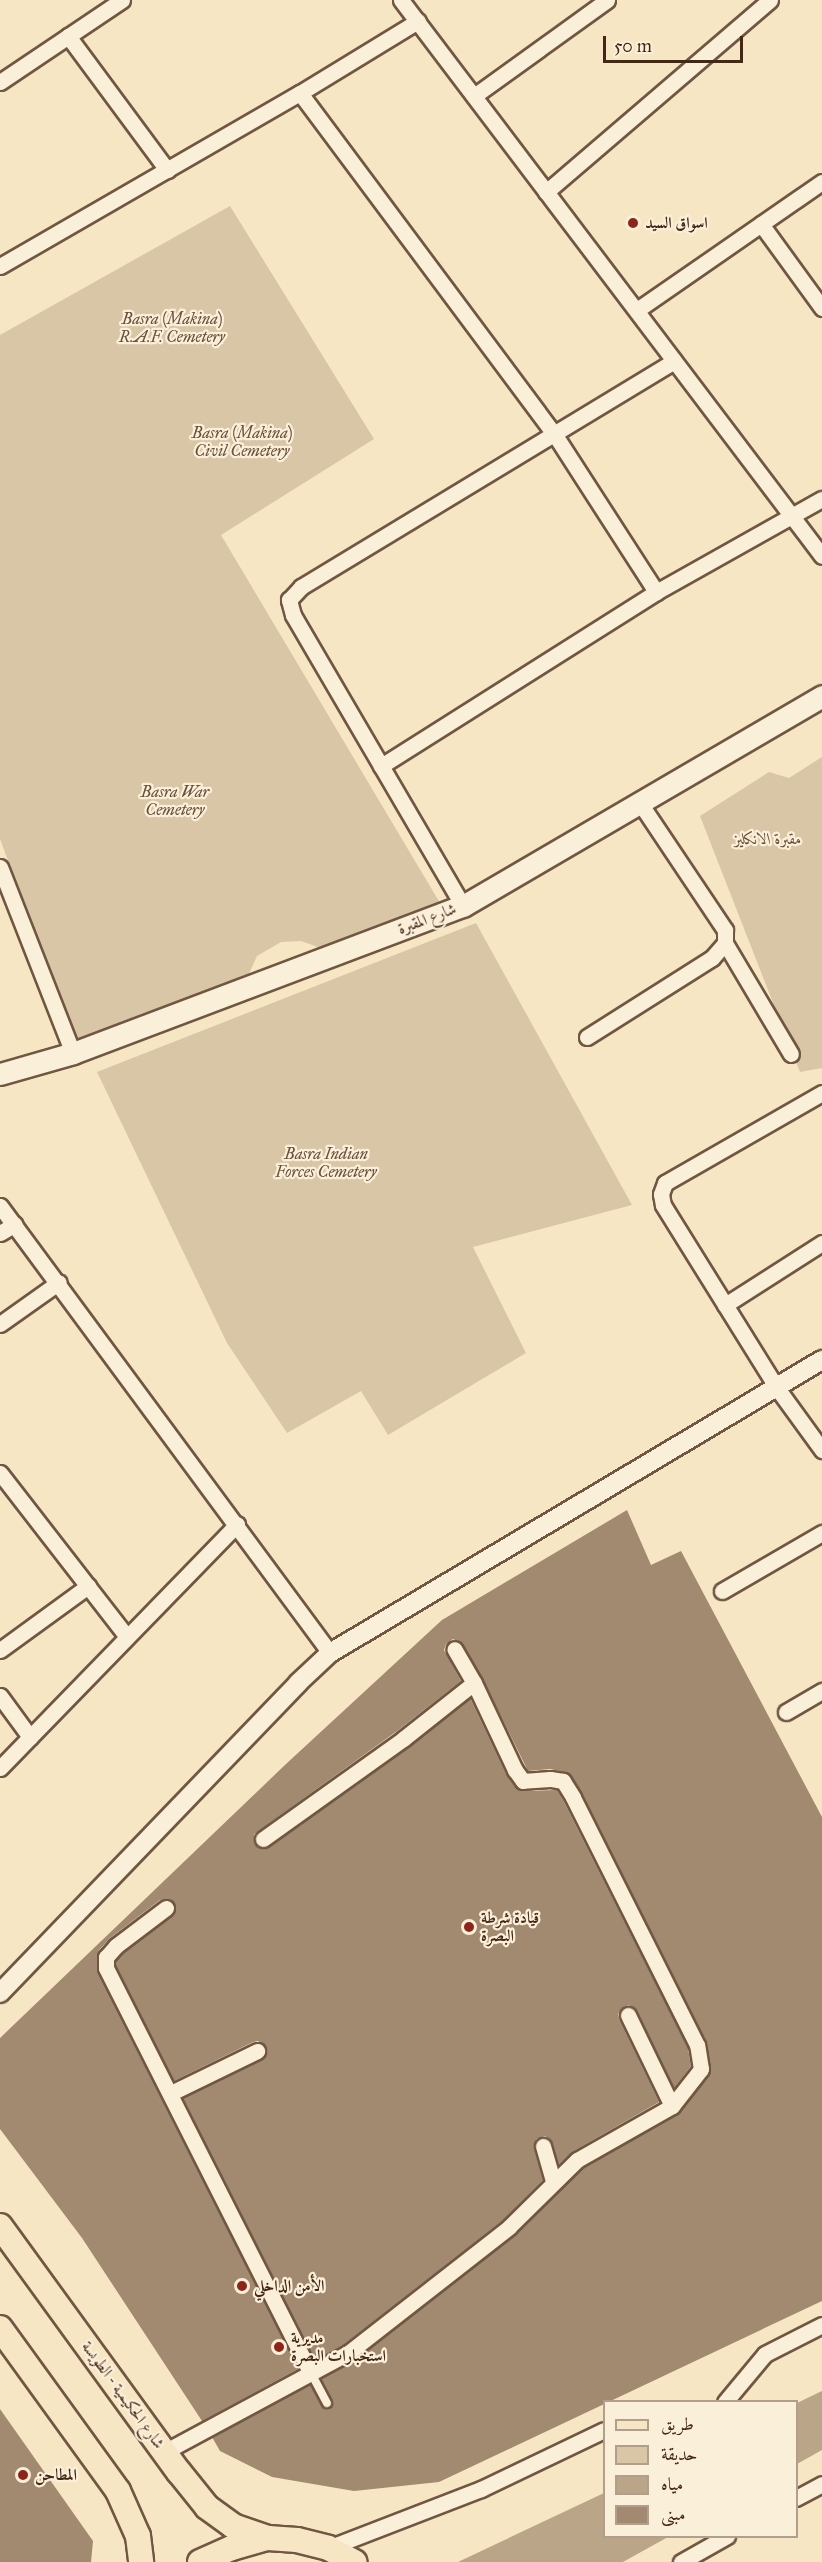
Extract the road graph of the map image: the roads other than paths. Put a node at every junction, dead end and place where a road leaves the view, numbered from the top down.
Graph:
1 (122, 0) edge
2 (401, 0) edge
3 (607, 0) edge
4 (770, 0) edge
5 (418, 21) junction
6 (68, 36) junction
7 (0, 82) edge
8 (300, 93) junction
9 (474, 96) junction
10 (168, 170) junction
11 (822, 182) edge
12 (546, 192) junction
13 (761, 224) junction
14 (0, 266) edge
15 (822, 308) edge
16 (637, 310) junction
17 (674, 361) junction
18 (555, 435) junction
19 (822, 499) edge
20 (790, 517) junction
21 (822, 556) edge
22 (656, 592) junction
23 (822, 696) edge
24 (381, 766) junction
25 (640, 802) junction
26 (0, 867) edge
27 (3, 884) edge
28 (463, 906) junction
29 (725, 943) junction
30 (587, 1037) dead end
31 (73, 1053) junction
32 (791, 1054) dead end
33 (0, 1074) edge
34 (822, 1094) edge
35 (0, 1206) edge
36 (15, 1224) junction
37 (0, 1233) edge
38 (822, 1243) edge
39 (59, 1282) junction
40 (725, 1305) junction
41 (0, 1324) edge
42 (822, 1360) edge
43 (777, 1388) junction
44 (822, 1450) edge
45 (0, 1473) edge
46 (237, 1524) junction
47 (822, 1533) edge
48 (88, 1586) junction
49 (722, 1591) dead end
50 (127, 1637) junction
51 (454, 1649) dead end
52 (0, 1650) edge
53 (330, 1653) junction
54 (474, 1683) junction
55 (822, 1691) edge
56 (0, 1696) edge
57 (786, 1712) dead end
58 (30, 1737) junction
59 (0, 1768) edge
60 (263, 1839) dead end
61 (166, 1908) dead end
62 (0, 1993) edge
63 (628, 2015) dead end
64 (257, 2050) dead end
65 (171, 2093) junction
66 (672, 2106) junction
67 (543, 2146) dead end
68 (553, 2181) junction
69 (0, 2226) edge
70 (822, 2325) edge
71 (0, 2328) edge
72 (311, 2373) junction
73 (727, 2400) edge
74 (327, 2403) dead end
75 (603, 2430) edge
76 (164, 2452) junction
77 (822, 2484) edge
78 (798, 2497) edge
79 (268, 2538) junction
80 (723, 2538) edge
81 (328, 2548) junction
82 (141, 2562) edge
83 (201, 2562) edge
84 (354, 2562) edge
85 (681, 2562) edge

1 - 6 street
2 - 5 street
3 - 9 street
4 - 12 street
5 - 8 street
5 - 9 street
6 - 7 street
6 - 10 street
8 - 10 street
8 - 18 street
9 - 12 street
10 - 14 street
11 - 13 street
12 - 16 street
13 - 15 street
13 - 16 street
16 - 17 street
17 - 18 street
17 - 20 street
18 - 22 street
18 - 24 street
19 - 20 street
20 - 21 street
20 - 22 street
22 - 24 street
23 - 25 main road, شارع المقبرة
24 - 28 street
25 - 28 main road, شارع المقبرة
25 - 29 street
26 - 27 street
27 - 31 street
28 - 31 main road, شارع المقبرة
29 - 30 street
29 - 32 street
31 - 33 main road, شارع المقبرة
34 - 40 street
35 - 36 street
36 - 37 street
36 - 39 street
38 - 40 street
39 - 41 street
39 - 46 street
40 - 43 street
42 - 43 street
43 - 44 street
43 - 53 street
45 - 48 street
46 - 50 street
46 - 53 street
47 - 49 street
48 - 50 street
48 - 52 street
50 - 58 street
51 - 54 street
53 - 62 street
54 - 60 street
54 - 66 street
55 - 57 street
56 - 58 street
58 - 59 street
61 - 65 street
63 - 66 street
64 - 65 street
65 - 72 street
66 - 68 street
67 - 68 street
68 - 72 street
69 - 76 main road, شارع الحكيمية - الطويسة
70 - 73 street
71 - 82 main road
72 - 74 lane
72 - 76 street
75 - 81 street
76 - 79 main road, شارع الحكيمية - الطويسة
77 - 78 street
79 - 81 main road
79 - 83 main road
80 - 85 street
81 - 84 main road

